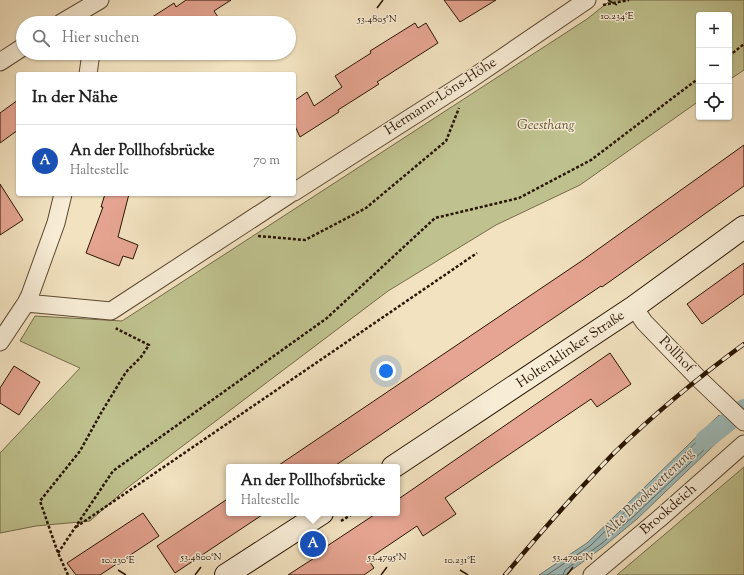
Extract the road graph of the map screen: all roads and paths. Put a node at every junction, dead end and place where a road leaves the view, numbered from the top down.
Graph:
1 (587, 0) edge
2 (92, 7) edge
3 (75, 16) edge
4 (744, 44) edge
5 (16, 52) edge
6 (732, 54) edge
7 (90, 60) edge
8 (0, 62) edge
9 (88, 72) edge
10 (471, 79) junction
11 (696, 80) edge
12 (296, 191) edge
13 (63, 196) edge
14 (287, 196) edge
15 (744, 227) edge
16 (228, 234) junction
17 (477, 253) dead end
18 (26, 303) junction
19 (634, 307) junction
20 (117, 329) dead end
21 (0, 342) edge
22 (744, 422) edge
23 (744, 444) edge
24 (398, 464) edge
25 (317, 516) edge
26 (74, 528) junction
27 (58, 553) junction
28 (68, 575) edge
29 (226, 575) edge
30 (592, 575) edge

1 - 10 street, Hermann-Löns-Höhe
2 - 3 street
4 - 6 path
5 - 8 street
7 - 9 street
10 - 12 street, Hermann-Löns-Höhe
10 - 16 path
11 - 26 path
13 - 18 street
14 - 16 street
15 - 19 main road, Holtenklinker Straße
16 - 18 street
17 - 26 path
18 - 21 street
19 - 22 street, Pollhof
19 - 24 main road, Holtenklinker Straße
20 - 27 path
23 - 30 street, Brookdeich
25 - 29 main road
26 - 27 path
27 - 28 path

